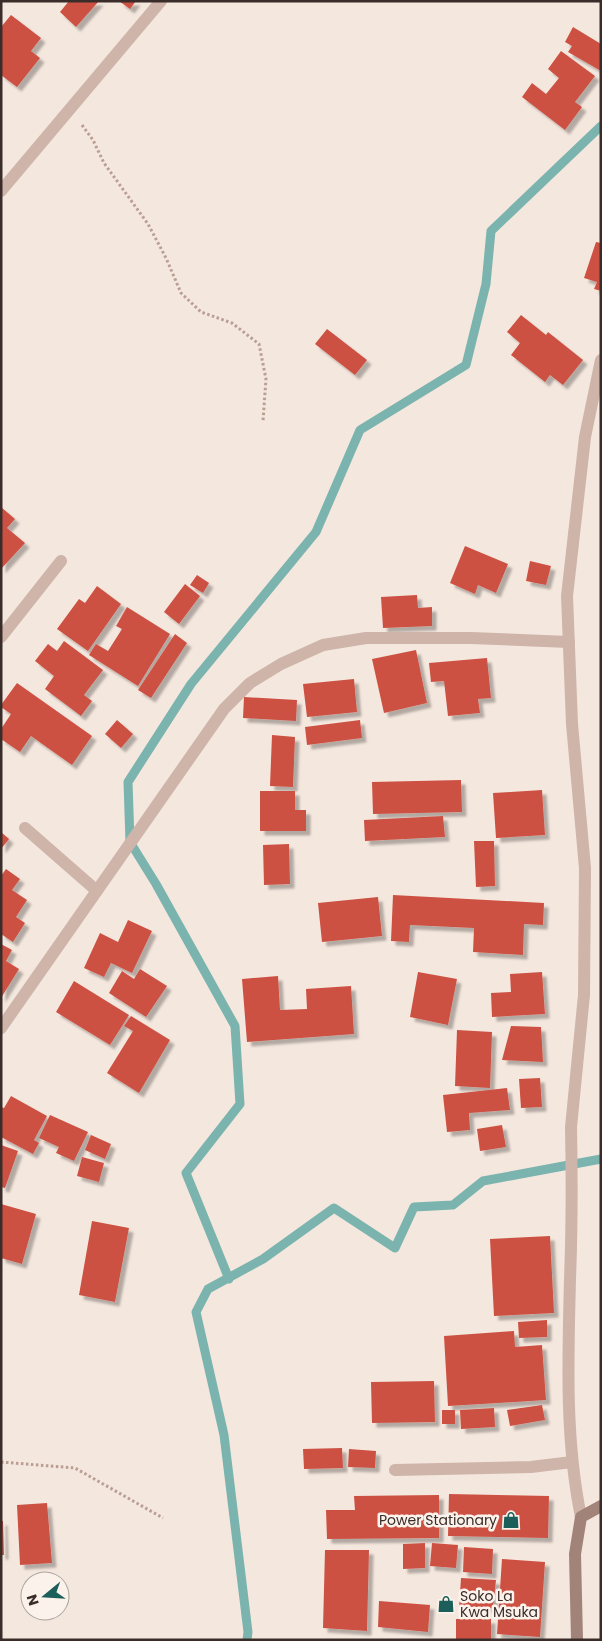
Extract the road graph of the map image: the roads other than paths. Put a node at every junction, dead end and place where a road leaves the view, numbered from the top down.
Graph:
1 (161, 1) edge
2 (1, 191) edge
3 (601, 360) edge
4 (61, 561) dead end
5 (1, 637) edge
6 (569, 642) junction
7 (25, 828) dead end
8 (97, 891) junction
9 (1, 1028) edge
10 (572, 1462) junction
11 (395, 1470) dead end
12 (601, 1506) edge
13 (581, 1517) junction
14 (577, 1640) edge

1 - 2 street
3 - 6 street
4 - 5 street
6 - 8 street
6 - 10 street
7 - 8 street
8 - 9 street
10 - 11 street
10 - 13 street
12 - 13 main road
13 - 14 main road

